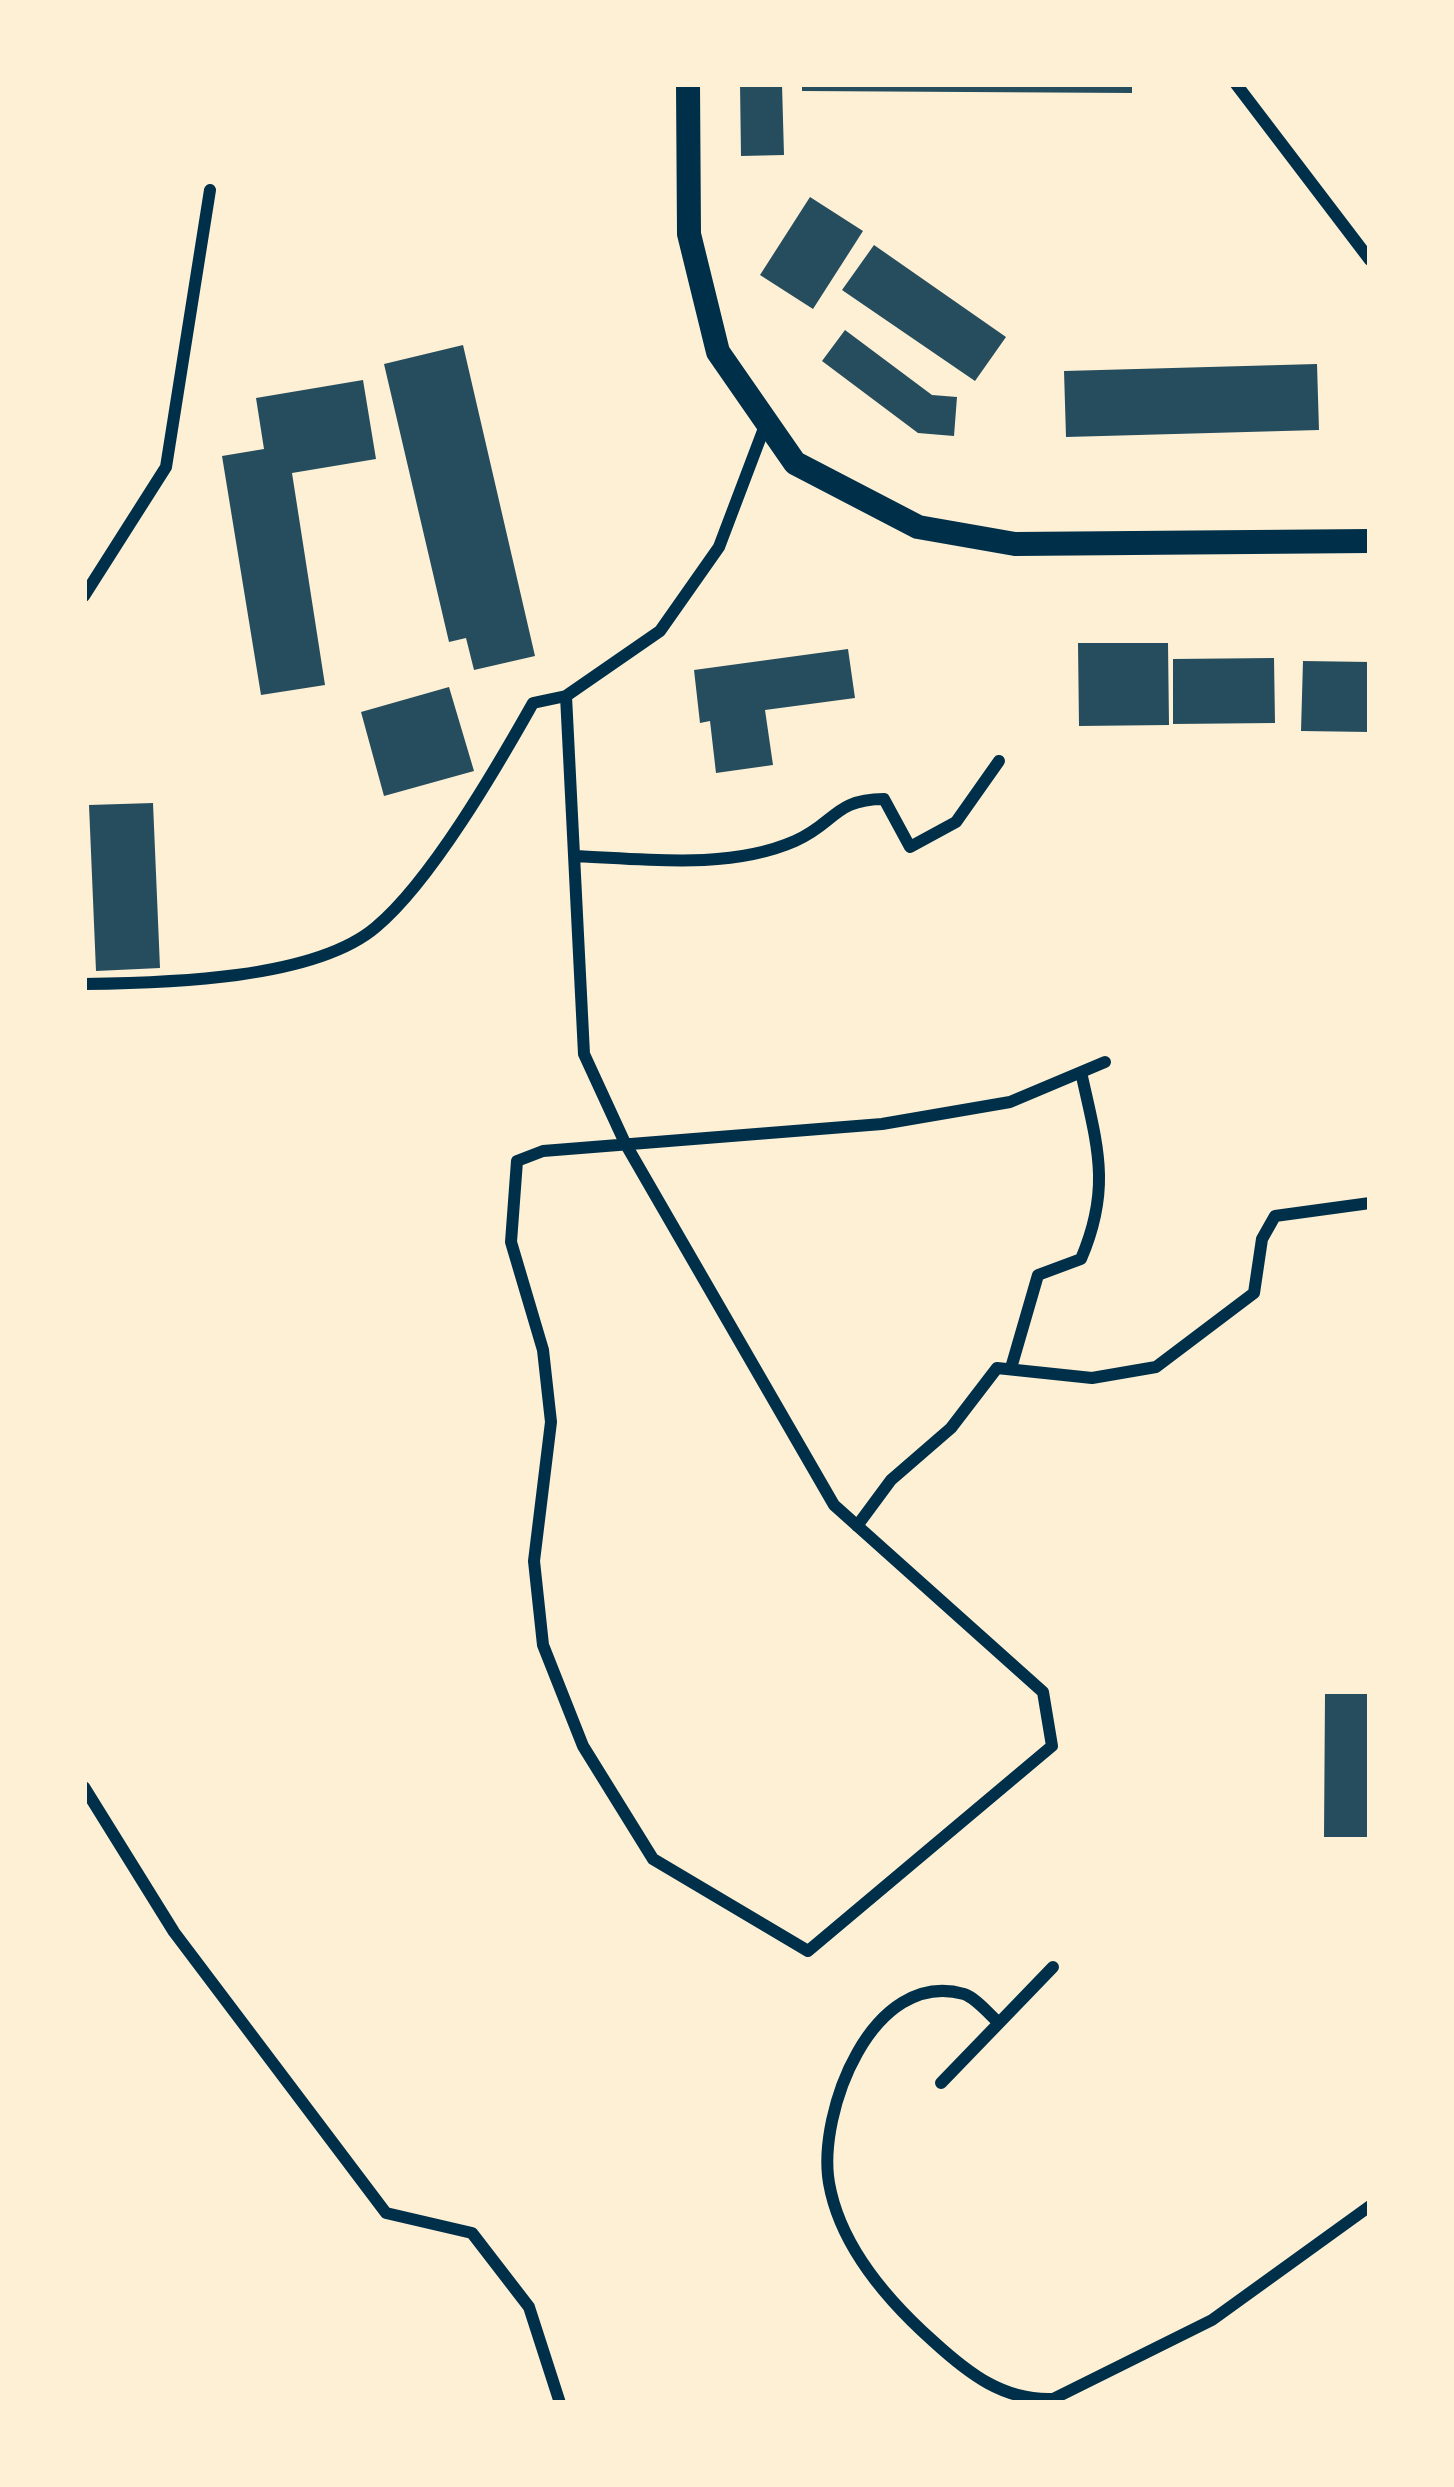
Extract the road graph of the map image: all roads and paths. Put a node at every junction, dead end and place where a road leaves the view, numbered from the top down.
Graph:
1 (688, 84) edge
2 (1237, 84) edge
3 (210, 190) dead end
4 (1370, 260) edge
5 (766, 422) junction
6 (1370, 541) edge
7 (84, 596) edge
8 (566, 696) junction
9 (999, 761) dead end
10 (574, 856) junction
11 (84, 984) edge
12 (1105, 1062) dead end
13 (1081, 1072) junction
14 (625, 1143) junction
15 (1370, 1203) edge
16 (1011, 1368) junction
17 (857, 1526) junction
18 (84, 1787) edge
19 (1053, 1967) dead end
20 (999, 2023) junction
21 (941, 2083) dead end
22 (1370, 2206) edge
23 (560, 2403) edge

1 - 5 main road
2 - 4 street
3 - 7 street
5 - 6 main road
5 - 8 street
8 - 10 street
8 - 11 street
9 - 10 street
10 - 14 street
12 - 13 street
13 - 14 street
13 - 16 street
14 - 17 street
14 - 17 street
15 - 16 street
16 - 17 street
18 - 23 street
19 - 20 street
20 - 21 street
20 - 22 street

